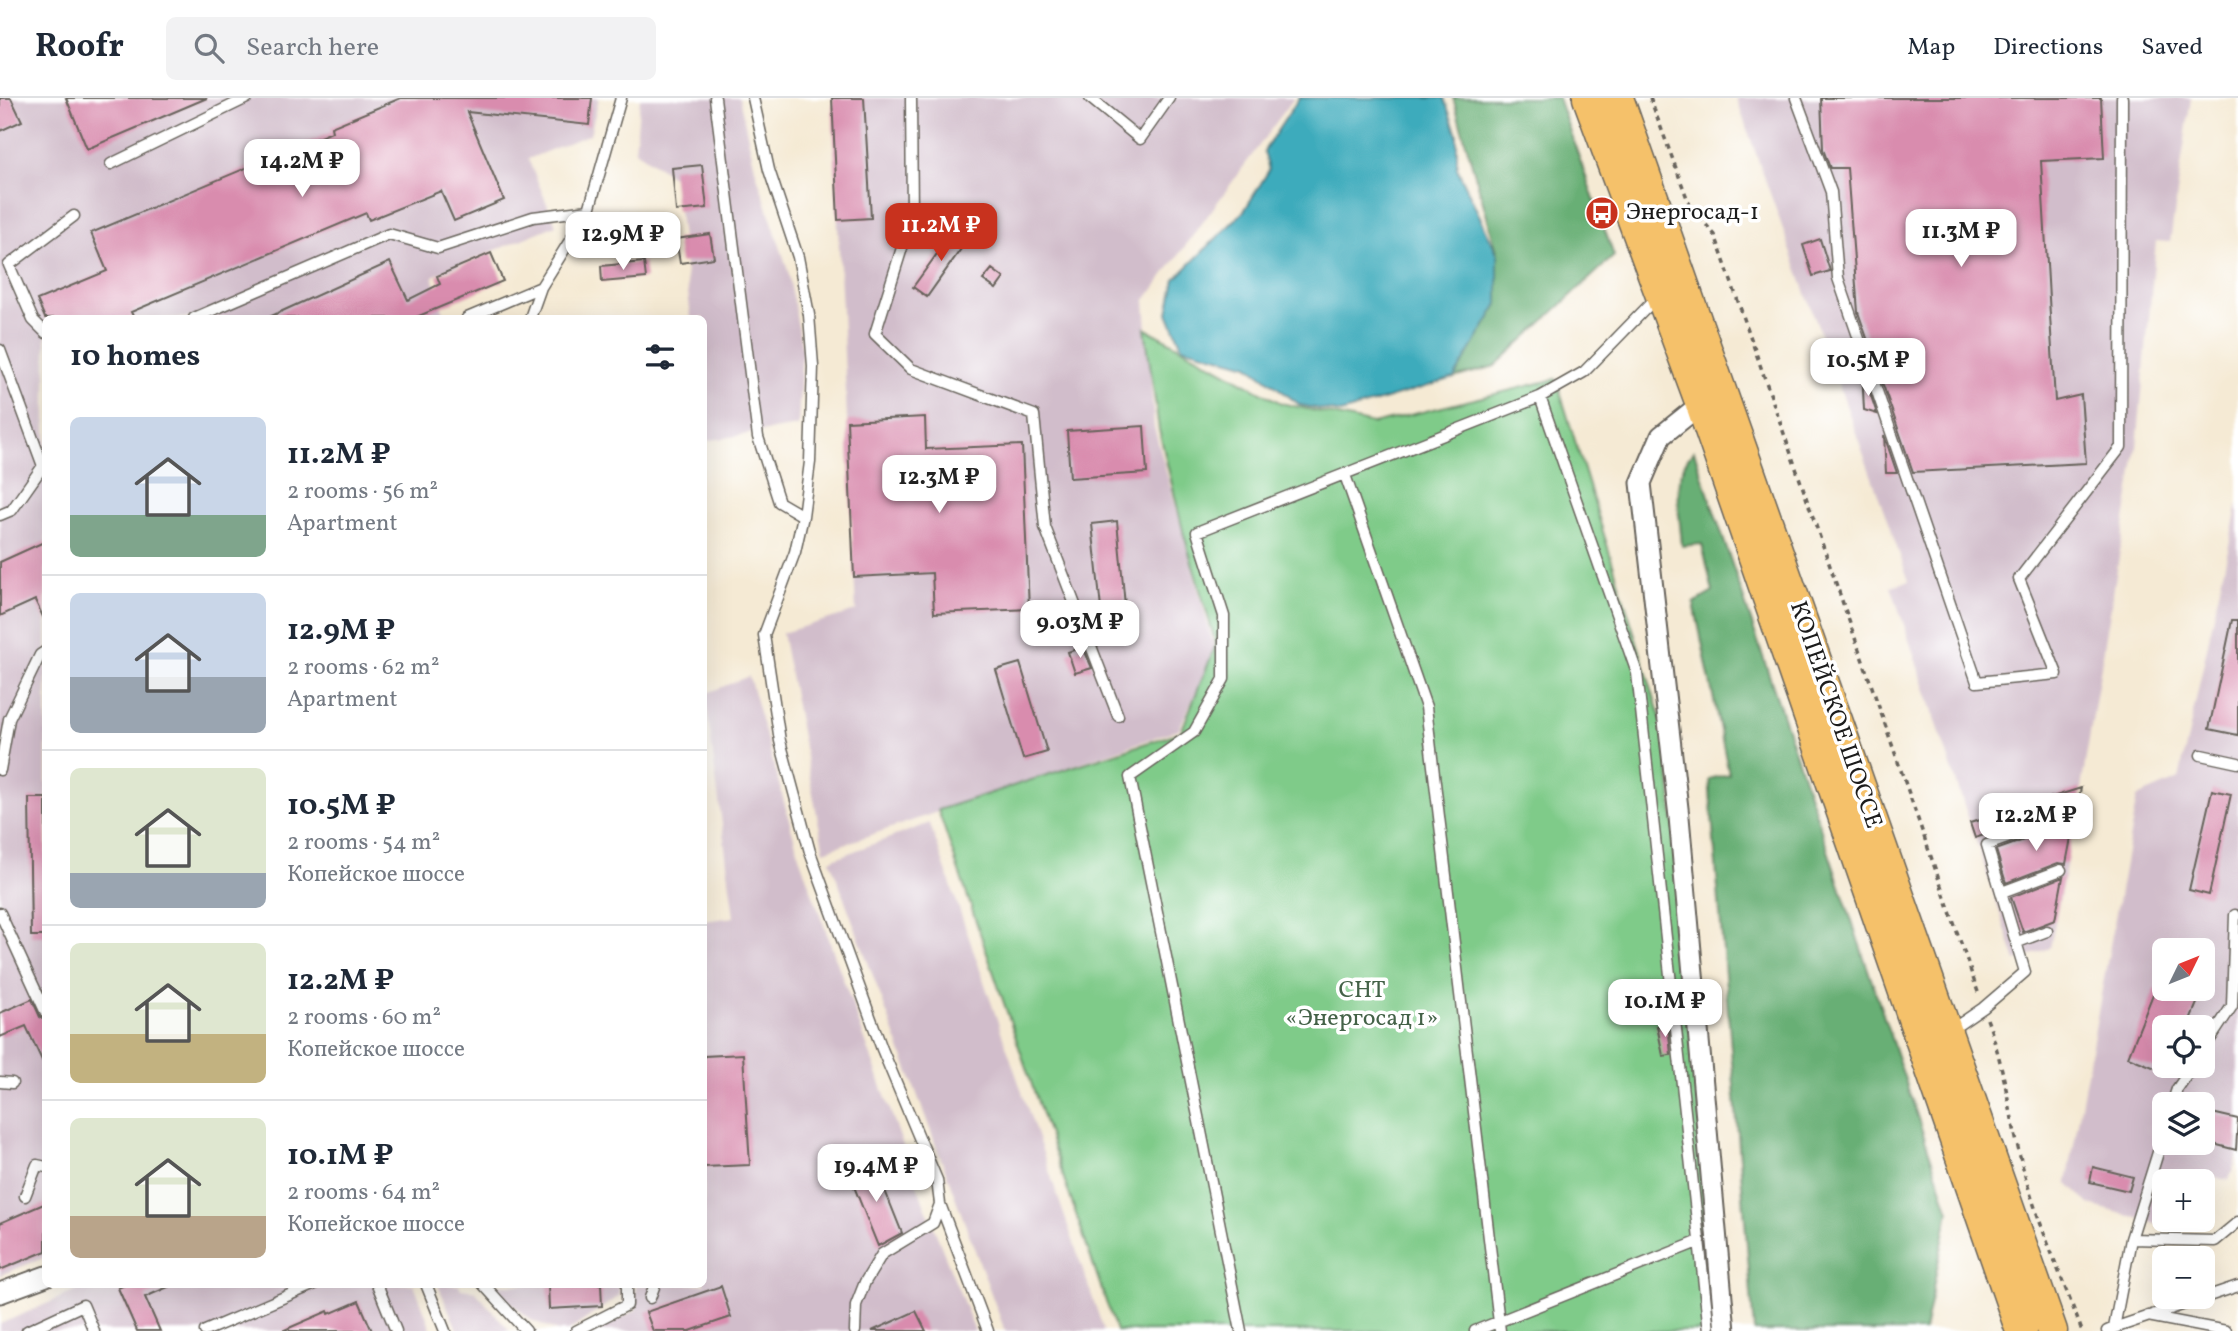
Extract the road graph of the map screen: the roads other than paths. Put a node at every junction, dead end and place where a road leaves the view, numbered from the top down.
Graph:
1 (247, 98) edge
2 (621, 98) edge
3 (715, 98) edge
4 (753, 98) edge
5 (911, 98) edge
6 (1090, 98) edge
7 (1169, 98) edge
8 (1588, 98) edge
9 (1618, 98) edge
10 (1796, 98) edge
11 (2122, 98) edge
12 (111, 164) dead end
13 (589, 210) junction
14 (74, 216) dead end
15 (541, 287) junction
16 (1661, 293) junction
17 (201, 315) edge
18 (474, 315) edge
19 (531, 315) edge
20 (42, 329) edge
21 (0, 350) edge
22 (1540, 397) junction
23 (1701, 404) junction
24 (42, 463) edge
25 (42, 467) edge
26 (1345, 475) junction
27 (0, 515) edge
28 (803, 516) junction
29 (42, 654) edge
30 (1118, 716) dead end
31 (4, 719) edge
32 (2201, 755) dead end
33 (2238, 763) edge
34 (0, 769) edge
35 (2070, 816) dead end
36 (2061, 870) dead end
37 (2001, 892) junction
38 (0, 913) edge
39 (2235, 915) dead end
40 (2047, 931) dead end
41 (2018, 942) junction
42 (42, 1004) edge
43 (1947, 1032) junction
44 (2215, 1032) edge
45 (0, 1082) edge
46 (12, 1083) dead end
47 (2157, 1155) edge
48 (42, 1166) edge
49 (25, 1196) dead end
50 (940, 1204) junction
51 (2238, 1222) edge
52 (2131, 1239) junction
53 (1700, 1241) junction
54 (42, 1277) edge
55 (2238, 1286) edge
56 (306, 1288) edge
57 (379, 1288) edge
58 (428, 1288) edge
59 (487, 1288) edge
60 (627, 1288) edge
61 (654, 1288) edge
62 (0, 1293) edge
63 (650, 1298) dead end
64 (2148, 1316) junction
65 (1500, 1326) edge
66 (45, 1327) edge
67 (2110, 1329) edge
68 (27, 1331) edge
69 (94, 1331) edge
70 (205, 1331) edge
71 (396, 1331) edge
72 (445, 1331) edge
73 (526, 1331) edge
74 (576, 1331) edge
75 (855, 1331) edge
76 (988, 1331) edge
77 (1241, 1331) edge
78 (1475, 1331) edge
79 (1709, 1331) edge
80 (1725, 1331) edge
81 (2021, 1331) edge
82 (2052, 1331) edge
83 (2226, 1331) edge

1 - 12 lane
2 - 13 lane
3 - 28 lane
4 - 28 lane
5 - 30 lane
6 - 7 lane
8 - 16 main road, КОПЕЙСКОЕ ШОССЕ
9 - 43 main road, КОПЕЙСКОЕ ШОССЕ
10 - 11 lane
13 - 15 lane
13 - 17 lane
14 - 20 lane
15 - 18 lane
15 - 19 lane
16 - 22 lane
16 - 23 main road, КОПЕЙСКОЕ ШОССЕ
21 - 24 lane
22 - 26 lane
22 - 53 lane
23 - 80 street
23 - 81 main road, КОПЕЙСКОЕ ШОССЕ
25 - 27 lane
26 - 65 lane
26 - 77 lane
28 - 50 lane
29 - 31 lane
31 - 34 lane
32 - 33 lane
35 - 37 lane
36 - 37 lane
37 - 41 lane
38 - 42 lane
39 - 44 lane
40 - 41 lane
41 - 43 lane
43 - 82 main road, КОПЕЙСКОЕ ШОССЕ
45 - 46 lane
47 - 52 lane
48 - 49 lane
50 - 75 lane
50 - 76 lane
51 - 52 lane
52 - 67 lane
53 - 65 lane
53 - 79 lane
54 - 62 street
55 - 64 lane
56 - 70 lane
57 - 71 lane
58 - 72 lane
59 - 73 lane
60 - 74 lane
61 - 63 lane
64 - 67 lane
64 - 83 lane
65 - 78 lane
66 - 68 lane
66 - 69 lane

